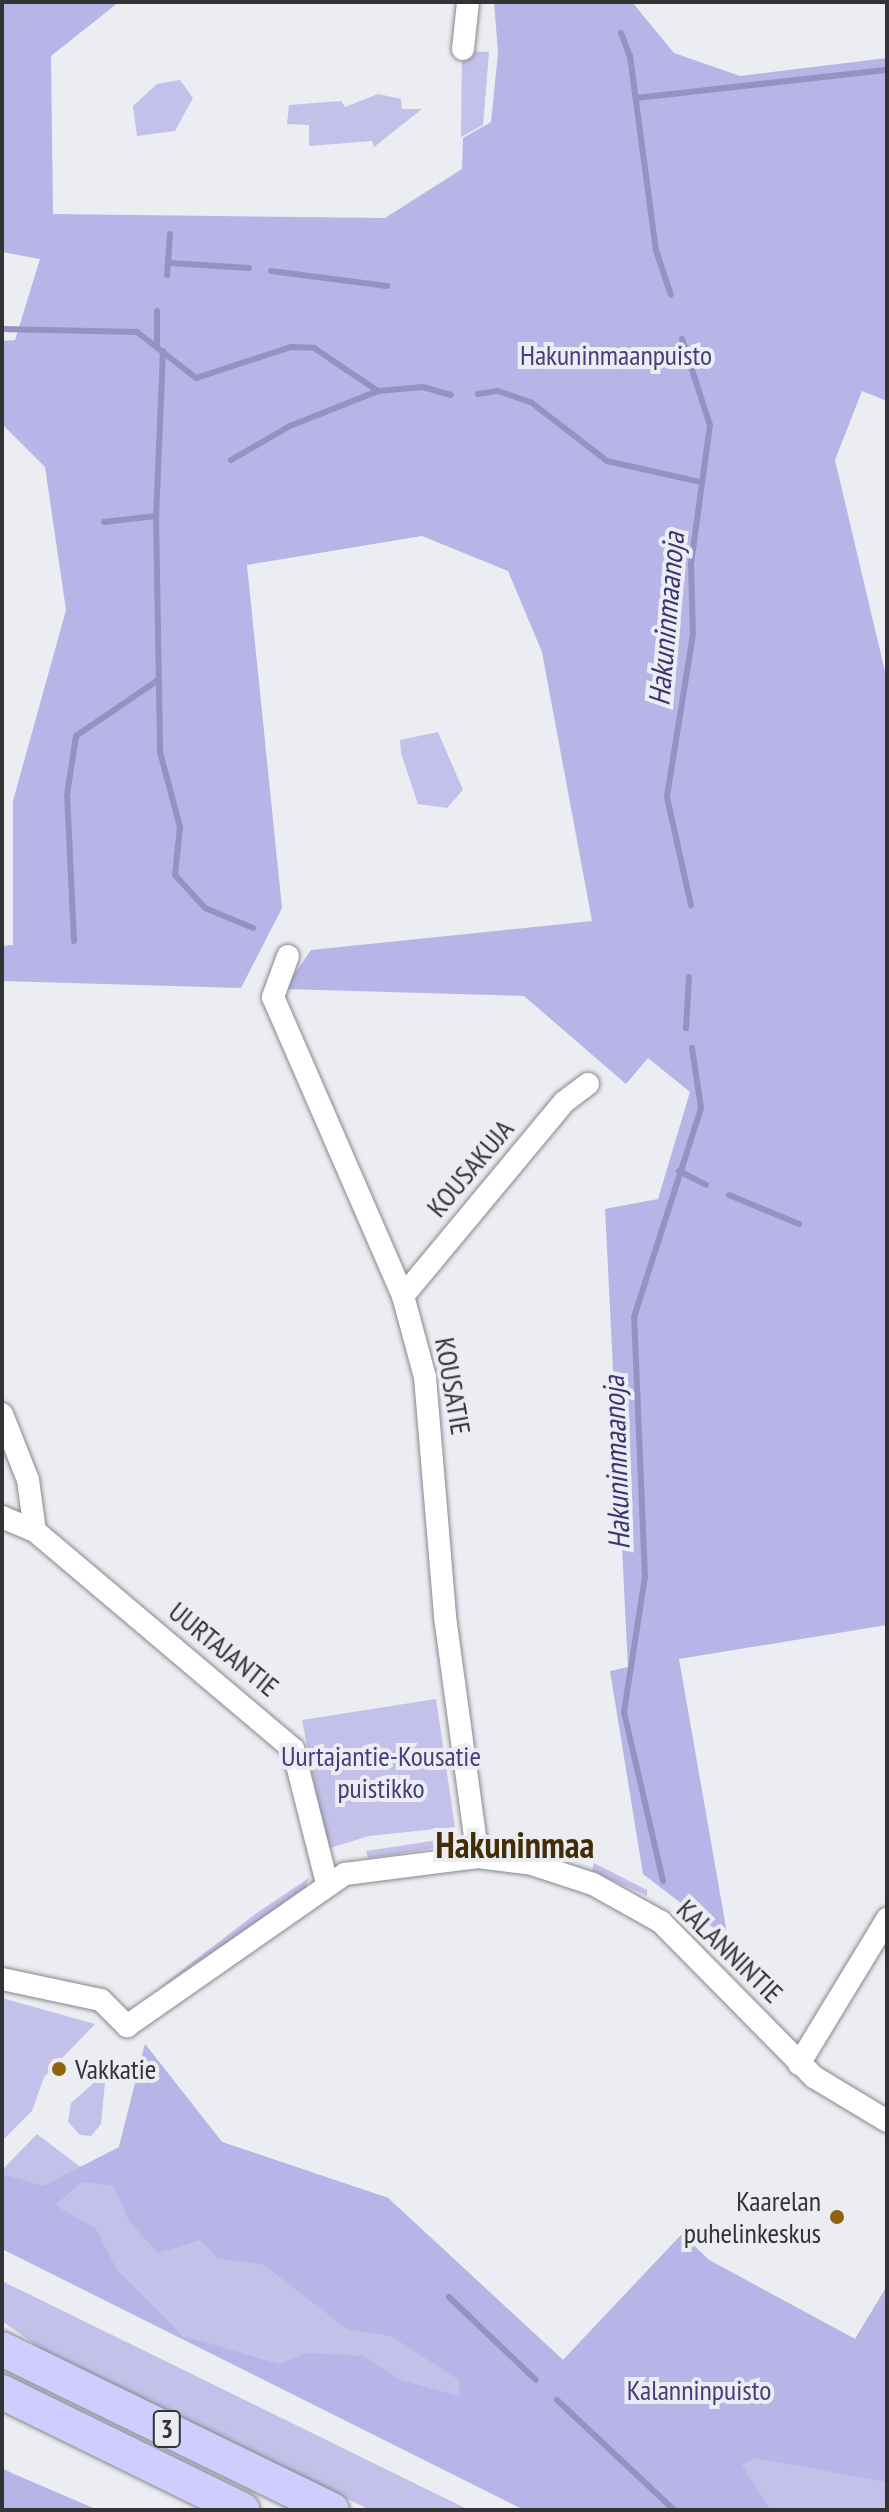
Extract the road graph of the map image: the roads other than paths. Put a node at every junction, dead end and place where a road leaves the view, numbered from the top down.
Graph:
1 (468, 2) edge
2 (463, 49) dead end
3 (288, 956) dead end
4 (588, 1084) dead end
5 (403, 1296) junction
6 (2, 1414) edge
7 (2, 1517) edge
8 (35, 1531) junction
9 (478, 1857) junction
10 (327, 1883) junction
11 (887, 1919) edge
12 (2, 1979) edge
13 (799, 2064) junction
14 (887, 2121) edge
15 (2, 2349) edge
16 (2, 2392) edge
17 (243, 2510) edge
18 (332, 2510) edge

1 - 2 street
3 - 5 street, KOUSATIE
4 - 5 street, KOUSAKUJA
5 - 9 street, KOUSATIE
6 - 8 street
7 - 8 street, UURTAJANTIE
8 - 10 street, UURTAJANTIE
9 - 10 street, KALANNINTIE
9 - 13 street, KALANNINTIE
10 - 12 street, KALANNINTIE
11 - 13 street
13 - 14 street, KALANNINTIE
15 - 18 highway, 3
16 - 17 highway, 3

